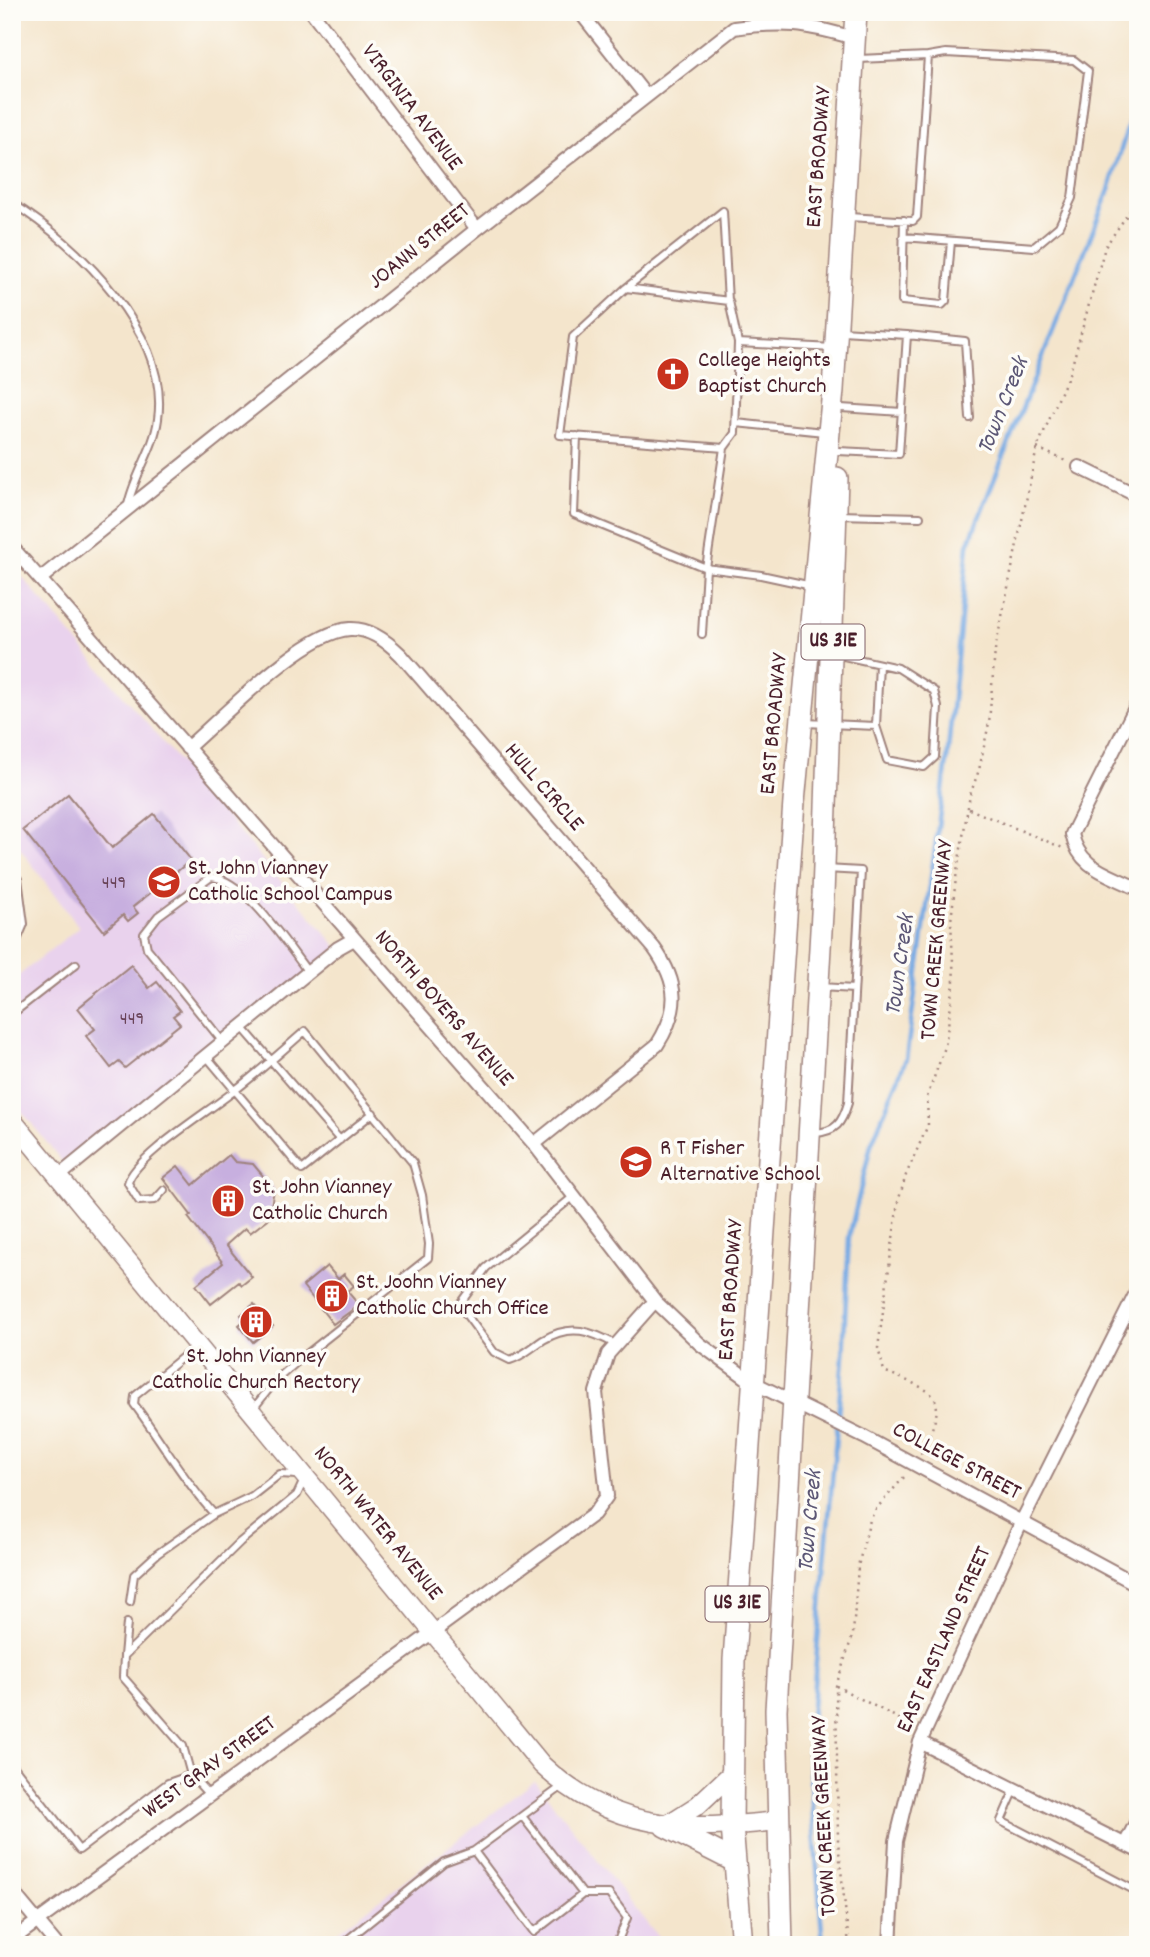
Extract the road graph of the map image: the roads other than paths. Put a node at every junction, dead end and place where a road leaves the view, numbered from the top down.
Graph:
1 (312, 12) edge
2 (580, 12) edge
3 (856, 12) edge
4 (854, 38) junction
5 (928, 56) junction
6 (853, 59) junction
7 (646, 96) junction
8 (12, 203) edge
9 (843, 217) junction
10 (904, 220) junction
11 (477, 229) junction
12 (903, 237) junction
13 (951, 241) junction
14 (626, 288) junction
15 (728, 301) junction
16 (907, 335) junction
17 (836, 339) junction
18 (738, 343) junction
19 (837, 399) junction
20 (902, 412) junction
21 (970, 418) dead end
22 (736, 423) junction
23 (578, 436) junction
24 (836, 439) junction
25 (724, 448) junction
26 (1079, 467) road end
27 (1138, 496) edge
28 (127, 509) junction
29 (836, 515) junction
30 (920, 517) dead end
31 (12, 547) edge
32 (706, 568) junction
33 (40, 579) junction
34 (814, 587) junction
35 (702, 634) dead end
36 (833, 653) junction
37 (879, 664) junction
38 (1138, 702) edge
39 (802, 723) junction
40 (830, 724) junction
41 (876, 726) junction
42 (187, 748) junction
43 (823, 869) junction
44 (12, 876) edge
45 (1138, 888) edge
46 (354, 939) junction
47 (12, 952) edge
48 (76, 964) dead end
49 (310, 974) junction
50 (817, 986) junction
51 (854, 989) junction
52 (12, 1014) edge
53 (243, 1028) junction
54 (224, 1043) junction
55 (207, 1057) junction
56 (271, 1060) junction
57 (236, 1090) junction
58 (373, 1113) junction
59 (12, 1120) edge
60 (809, 1133) junction
61 (340, 1140) junction
62 (534, 1144) junction
63 (59, 1176) junction
64 (164, 1190) dead end
65 (574, 1196) junction
66 (1138, 1289) edge
67 (655, 1301) junction
68 (198, 1345) junction
69 (617, 1345) junction
70 (752, 1382) junction
71 (793, 1401) junction
72 (252, 1410) junction
73 (306, 1475) junction
74 (214, 1514) junction
75 (1022, 1521) junction
76 (1138, 1585) edge
77 (130, 1602) dead end
78 (127, 1623) dead end
79 (434, 1632) junction
80 (124, 1656) junction
81 (920, 1742) junction
82 (15, 1768) dead end
83 (732, 1773) junction
84 (191, 1775) junction
85 (564, 1785) junction
86 (1015, 1789) junction
87 (209, 1795) junction
88 (522, 1816) junction
89 (1138, 1819) edge
90 (778, 1821) junction
91 (665, 1826) junction
92 (732, 1826) junction
93 (1125, 1844) junction
94 (1138, 1850) edge
95 (474, 1851) junction
96 (734, 1861) junction
97 (12, 1891) edge
98 (1138, 1892) edge
99 (583, 1894) junction
100 (37, 1920) junction
101 (12, 1940) edge
102 (737, 1941) edge
103 (57, 1945) edge
104 (341, 1945) edge
105 (612, 1945) edge
106 (782, 1945) edge
107 (890, 1945) edge

1 - 11 street, VIRGINIA AVENUE
2 - 7 street
3 - 4 main road, EAST BROADWAY / US 31E
4 - 6 main road, EAST BROADWAY / US 31E
4 - 7 street, JOANN STREET
5 - 6 lane
5 - 10 lane
5 - 13 lane
6 - 9 main road, EAST BROADWAY / US 31E
7 - 11 street, JOANN STREET
8 - 28 lane
9 - 10 lane
9 - 17 main road, EAST BROADWAY / US 31E
10 - 12 lane
11 - 28 street, JOANN STREET
12 - 13 lane
12 - 13 lane
14 - 15 lane
14 - 15 lane
14 - 23 lane
15 - 18 lane
16 - 17 lane
16 - 20 lane
16 - 21 lane
17 - 18 lane
17 - 19 main road, EAST BROADWAY / US 31E
18 - 22 lane
19 - 20 lane
19 - 24 main road, EAST BROADWAY / US 31E
20 - 24 lane
22 - 24 lane
22 - 25 lane
23 - 25 lane
23 - 32 lane
24 - 29 main road, EAST BROADWAY / US 31E
24 - 34 main road, EAST BROADWAY / US 31E
25 - 32 lane
26 - 27 street
28 - 33 street, JOANN STREET
29 - 30 lane
29 - 36 main road, EAST BROADWAY / US 31E
31 - 33 street, NORTH BOYERS AVENUE
32 - 34 lane
32 - 35 lane
33 - 42 street, NORTH BOYERS AVENUE
34 - 39 main road, EAST BROADWAY / US 31E
36 - 37 lane
36 - 40 main road, EAST BROADWAY / US 31E
37 - 41 lane
37 - 41 lane
38 - 45 street
39 - 40 lane
39 - 70 main road, EAST BROADWAY / US 31E
40 - 41 lane
40 - 43 main road, EAST BROADWAY / US 31E
42 - 46 street, NORTH BOYERS AVENUE
42 - 62 street, HULL CIRCLE
43 - 50 main road, EAST BROADWAY / US 31E
43 - 51 lane
44 - 47 lane
46 - 49 street
46 - 62 street, NORTH BOYERS AVENUE
48 - 52 lane
49 - 53 street
49 - 54 lane
50 - 51 lane
50 - 60 main road, EAST BROADWAY / US 31E
51 - 60 lane
53 - 54 street
53 - 56 lane
54 - 55 street
55 - 57 lane
55 - 63 street
56 - 57 lane
56 - 58 lane
56 - 61 lane
57 - 61 lane
57 - 64 lane
58 - 61 lane
58 - 72 lane
59 - 63 main road, NORTH WATER AVENUE
60 - 71 main road, EAST BROADWAY / US 31E
62 - 65 street, NORTH BOYERS AVENUE
63 - 68 main road, NORTH WATER AVENUE
65 - 67 street, NORTH BOYERS AVENUE
65 - 69 lane
66 - 75 street, EAST EASTLAND STREET
67 - 69 street, WEST GRAY STREET
67 - 70 street, NORTH BOYERS AVENUE
68 - 72 main road, NORTH WATER AVENUE
68 - 74 lane
69 - 79 street, WEST GRAY STREET
70 - 71 street, COLLEGE STREET
70 - 83 main road, EAST BROADWAY / US 31E
71 - 75 street, COLLEGE STREET
71 - 90 main road, EAST BROADWAY / US 31E
72 - 73 main road, NORTH WATER AVENUE
73 - 74 lane
73 - 79 main road, NORTH WATER AVENUE
73 - 80 lane
74 - 77 lane
75 - 76 street, COLLEGE STREET
75 - 81 street, EAST EASTLAND STREET
78 - 80 lane
79 - 85 main road, NORTH WATER AVENUE
79 - 87 street, WEST GRAY STREET
80 - 84 lane
81 - 86 street
81 - 107 street, EAST EASTLAND STREET
82 - 84 lane
83 - 91 main road
83 - 92 main road, EAST BROADWAY / US 31E
84 - 87 lane
85 - 88 lane
85 - 91 main road, NORTH WATER AVENUE
86 - 93 street
86 - 98 lane
87 - 100 street, WEST GRAY STREET
88 - 95 lane
88 - 99 lane
89 - 93 street
90 - 92 main road, NORTH WATER AVENUE
90 - 106 main road, EAST BROADWAY / US 31E
91 - 92 main road, NORTH WATER AVENUE
91 - 96 main road
92 - 96 main road, EAST BROADWAY / US 31E
93 - 94 street
95 - 99 lane
95 - 104 lane
96 - 102 main road, EAST BROADWAY / US 31E
97 - 100 street
99 - 105 lane
100 - 101 street, WEST GRAY STREET
100 - 103 street

